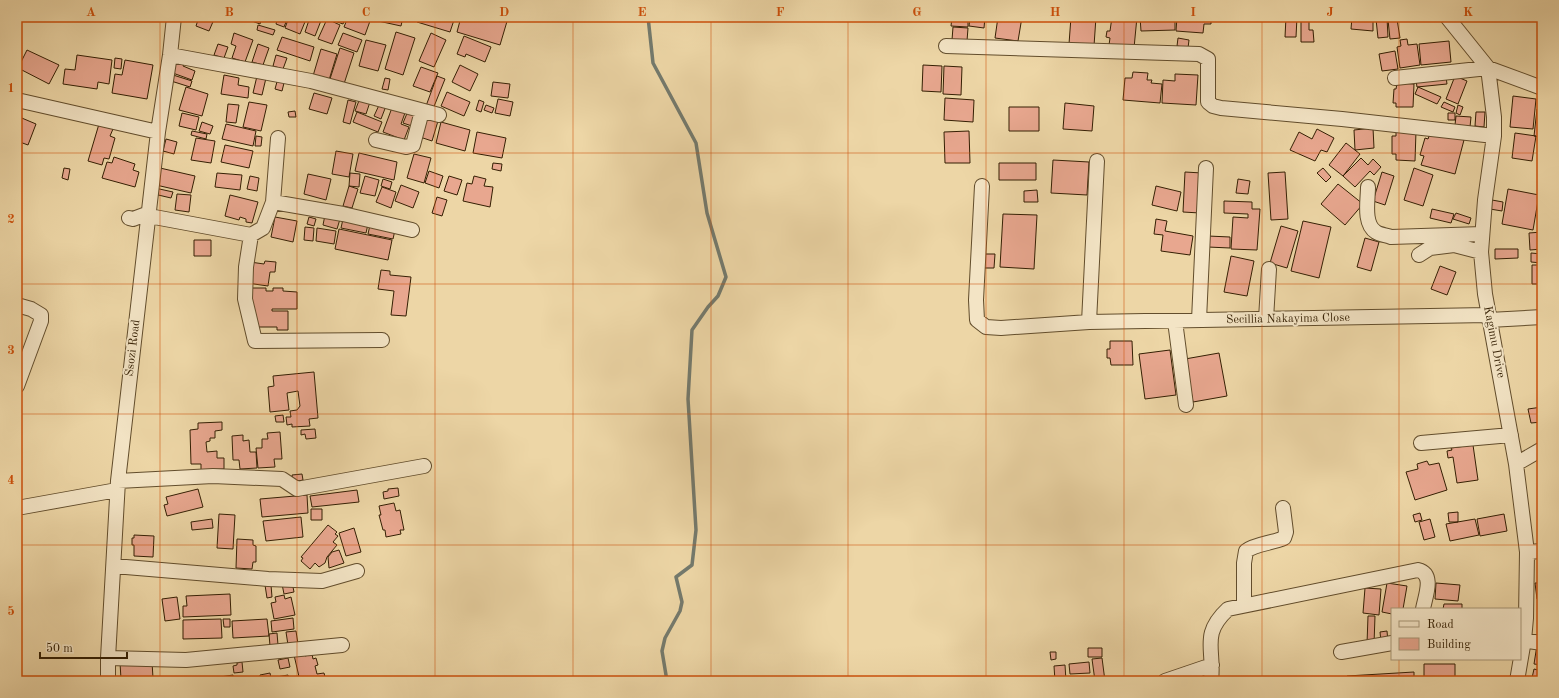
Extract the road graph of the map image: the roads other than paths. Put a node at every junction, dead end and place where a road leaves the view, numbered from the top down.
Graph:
1 (174, 17) edge
2 (1447, 17) edge
3 (946, 46) dead end
4 (170, 55) junction
5 (1488, 68) junction
6 (1395, 78) dead end
7 (1542, 88) edge
8 (17, 100) edge
9 (422, 111) junction
10 (439, 115) dead end
11 (158, 132) junction
12 (1494, 136) junction
13 (278, 138) dead end
14 (376, 140) dead end
15 (1097, 161) dead end
16 (1206, 168) dead end
17 (982, 186) dead end
18 (1368, 187) dead end
19 (273, 202) junction
20 (149, 214) junction
21 (129, 218) dead end
22 (412, 230) dead end
23 (1482, 234) junction
24 (251, 235) junction
25 (1482, 252) junction
26 (1419, 255) dead end
27 (1269, 269) dead end
28 (17, 305) edge
29 (1489, 317) junction
30 (1542, 317) edge
31 (1266, 319) junction
32 (1199, 320) junction
33 (1175, 321) junction
34 (1089, 322) junction
35 (382, 340) dead end
36 (17, 386) edge
37 (1186, 404) dead end
38 (1511, 435) junction
39 (1421, 443) dead end
40 (1542, 449) edge
41 (1516, 464) junction
42 (424, 466) dead end
43 (117, 486) junction
44 (17, 508) edge
45 (1283, 508) dead end
46 (1542, 550) edge
47 (1527, 552) junction
48 (114, 566) junction
49 (356, 571) dead end
50 (1244, 605) junction
51 (1423, 608) edge
52 (1522, 640) edge
53 (1391, 643) edge
54 (1542, 643) edge
55 (342, 645) dead end
56 (1341, 652) dead end
57 (108, 658) junction
58 (1520, 660) edge
59 (1212, 665) junction
60 (108, 681) edge
61 (1165, 681) edge
62 (1211, 681) edge
63 (1517, 681) edge

1 - 4 street, Ssozi Road
2 - 5 street
3 - 12 street
4 - 9 street
4 - 11 street, Ssozi Road
5 - 6 street
5 - 7 street
5 - 12 street, Kagimu Drive
8 - 11 street
9 - 10 street
9 - 14 street
11 - 20 street, Ssozi Road
12 - 23 street, Kagimu Drive
13 - 19 street
15 - 34 street
16 - 32 street
17 - 34 street, Secillia Nakayima Close
18 - 23 street
19 - 22 street
19 - 24 street
20 - 21 street
20 - 24 street
20 - 43 street, Ssozi Road
23 - 25 street, Kagimu Drive
24 - 35 street
25 - 26 street
25 - 29 street, Kagimu Drive
27 - 31 street
28 - 36 street
29 - 30 street, Secillia Nakayima Close
29 - 31 street, Secillia Nakayima Close
29 - 38 street, Kagimu Drive
31 - 32 street, Secillia Nakayima Close
32 - 33 street, Secillia Nakayima Close
33 - 34 street, Secillia Nakayima Close
33 - 37 street
38 - 39 street
38 - 41 street, Kagimu Drive
40 - 41 street
41 - 47 street, Kagimu Drive
42 - 43 street
43 - 44 street
43 - 48 street, Ssozi Road
45 - 50 street
46 - 47 street
47 - 52 street, Kagimu Drive
48 - 49 street
48 - 57 street, Ssozi Road
50 - 51 street
50 - 59 street
52 - 54 street
53 - 56 street
55 - 57 street
57 - 60 street, Ssozi Road
58 - 63 street, Kagimu Drive
59 - 61 street
59 - 62 street

